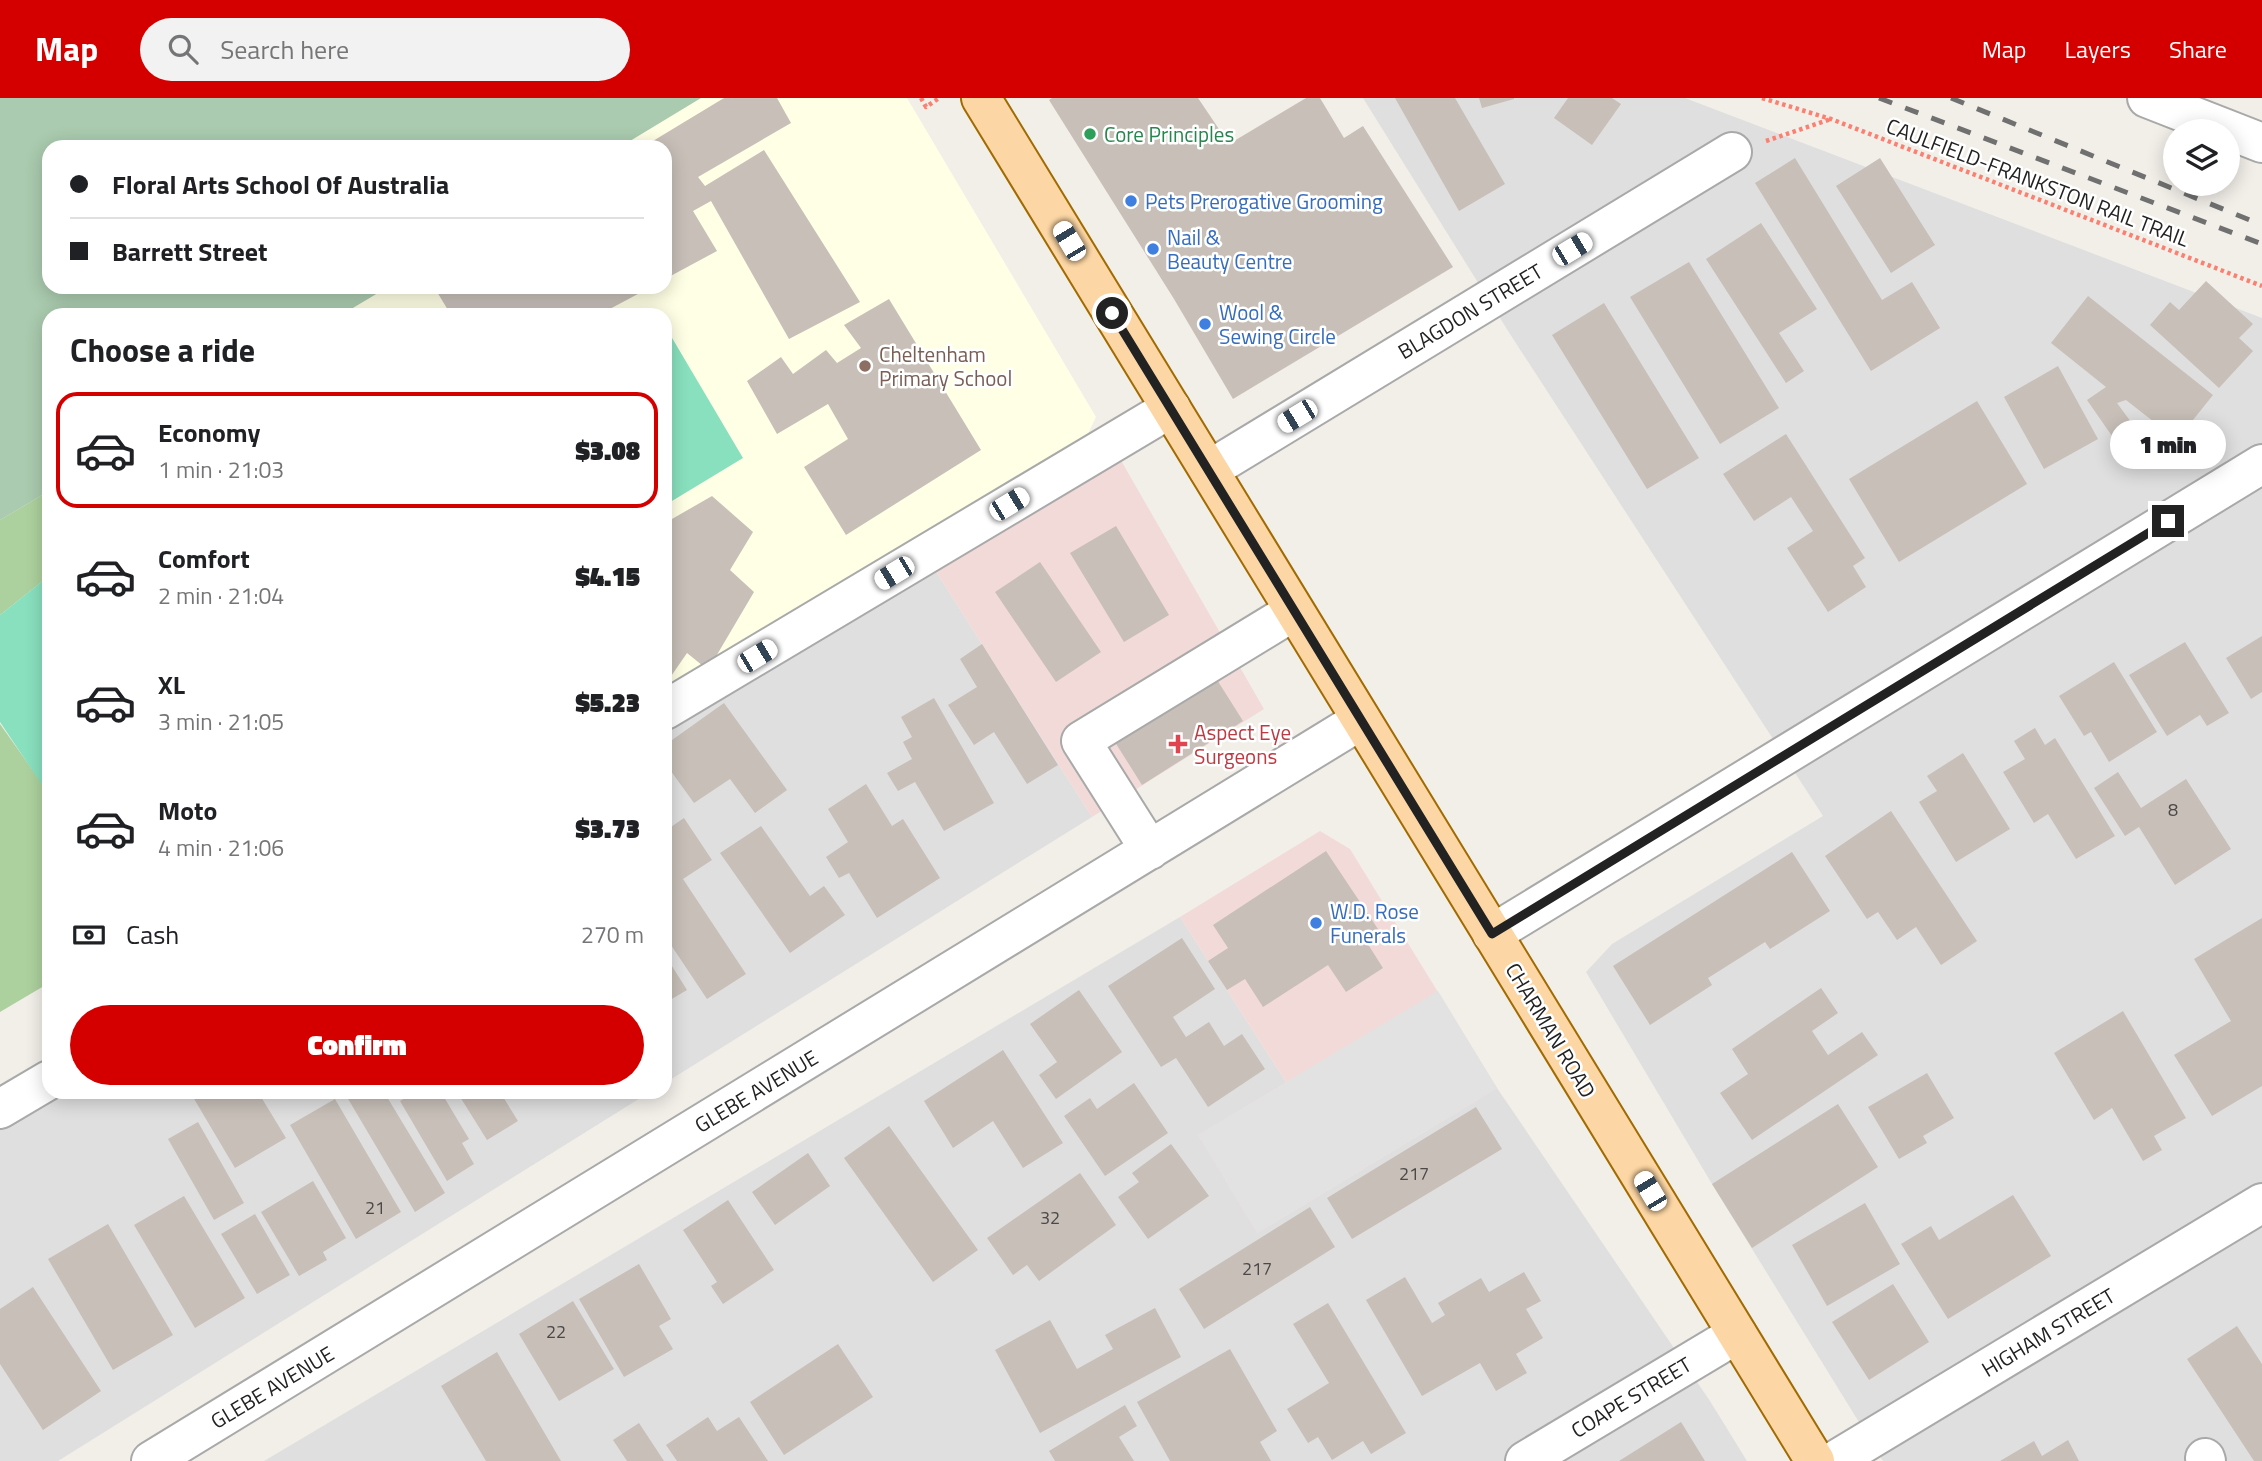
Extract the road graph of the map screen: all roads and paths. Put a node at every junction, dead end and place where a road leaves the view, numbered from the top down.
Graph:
1 (921, 98) edge
2 (939, 98) edge
3 (981, 98) edge
4 (1762, 98) edge
5 (2147, 98) edge
6 (1832, 119) junction
7 (2262, 143) edge
8 (1732, 152) joint
9 (2262, 286) edge
10 (1171, 408) junction
11 (2262, 464) edge
12 (1209, 470) junction
13 (1294, 611) junction
14 (672, 706) edge
15 (1361, 720) junction
16 (1150, 850) junction
17 (1492, 934) junction
18 (42, 1084) edge
19 (0, 1109) edge
20 (2262, 1203) edge
21 (1737, 1334) junction
22 (151, 1461) edge
23 (1525, 1461) edge
24 (1815, 1461) edge
25 (1834, 1461) edge

1 - 2 path
3 - 10 main road, CHARMAN ROAD
4 - 6 path, CAULFIELD-FRANKSTON RAIL TRAIL
5 - 7 street
6 - 8 path
6 - 9 path, CAULFIELD-FRANKSTON RAIL TRAIL
8 - 12 street, BLAGDON STREET
10 - 12 main road, CHARMAN ROAD
10 - 14 street
11 - 17 street
12 - 13 main road, CHARMAN ROAD
13 - 15 main road, CHARMAN ROAD
13 - 16 street
15 - 16 street, GLEBE AVENUE
15 - 17 main road, CHARMAN ROAD
16 - 22 street, GLEBE AVENUE
17 - 21 main road, CHARMAN ROAD
18 - 19 street
20 - 25 street, HIGHAM STREET
21 - 23 street, COAPE STREET
21 - 24 main road, CHARMAN ROAD

